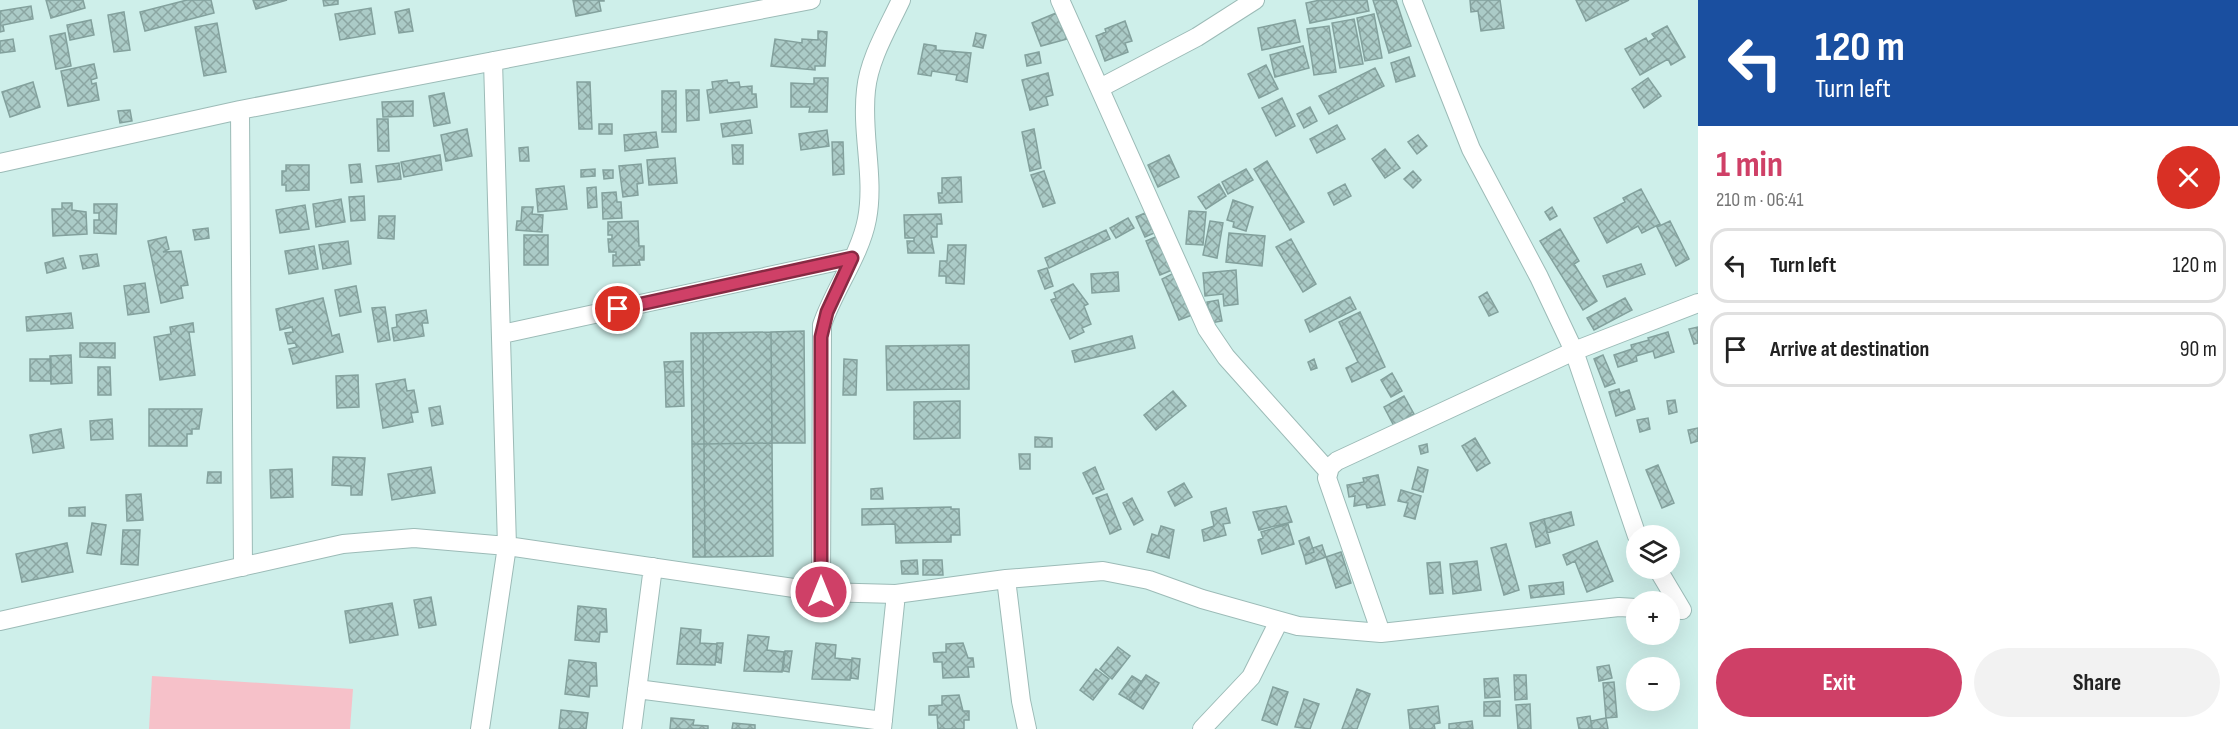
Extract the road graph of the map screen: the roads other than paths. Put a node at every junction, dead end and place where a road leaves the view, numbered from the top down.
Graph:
1 (811, 0) edge
2 (901, 0) edge
3 (1060, 0) edge
4 (1255, 0) edge
5 (1412, 0) edge
6 (493, 62) junction
7 (1100, 88) junction
8 (240, 110) junction
9 (0, 163) edge
10 (852, 258) junction
11 (1698, 303) edge
12 (502, 334) junction
13 (1574, 351) junction
14 (1328, 471) junction
15 (1633, 525) edge
16 (507, 546) junction
17 (243, 567) junction
18 (652, 567) junction
19 (1006, 579) junction
20 (1664, 579) edge
21 (821, 592) junction
22 (896, 594) junction
23 (1626, 607) edge
24 (1683, 611) edge
25 (0, 621) edge
26 (1279, 621) junction
27 (1381, 633) junction
28 (637, 689) junction
29 (883, 725) edge
30 (480, 729) edge
31 (632, 729) edge
32 (1027, 729) edge
33 (1202, 729) edge

1 - 6 street
2 - 10 street
3 - 7 street
4 - 7 street
5 - 13 street
6 - 8 street
6 - 12 street
7 - 14 street
8 - 9 street
8 - 17 street
10 - 12 street
10 - 21 street
11 - 13 street
12 - 16 street
13 - 14 street
13 - 15 street
14 - 27 street
16 - 17 street
16 - 18 street
16 - 30 street
17 - 25 street
18 - 21 street
18 - 28 street
19 - 22 street
19 - 26 street
19 - 32 street
20 - 24 street
21 - 22 street
22 - 29 street
23 - 27 street
26 - 27 street
26 - 33 street
28 - 29 street
28 - 31 street

